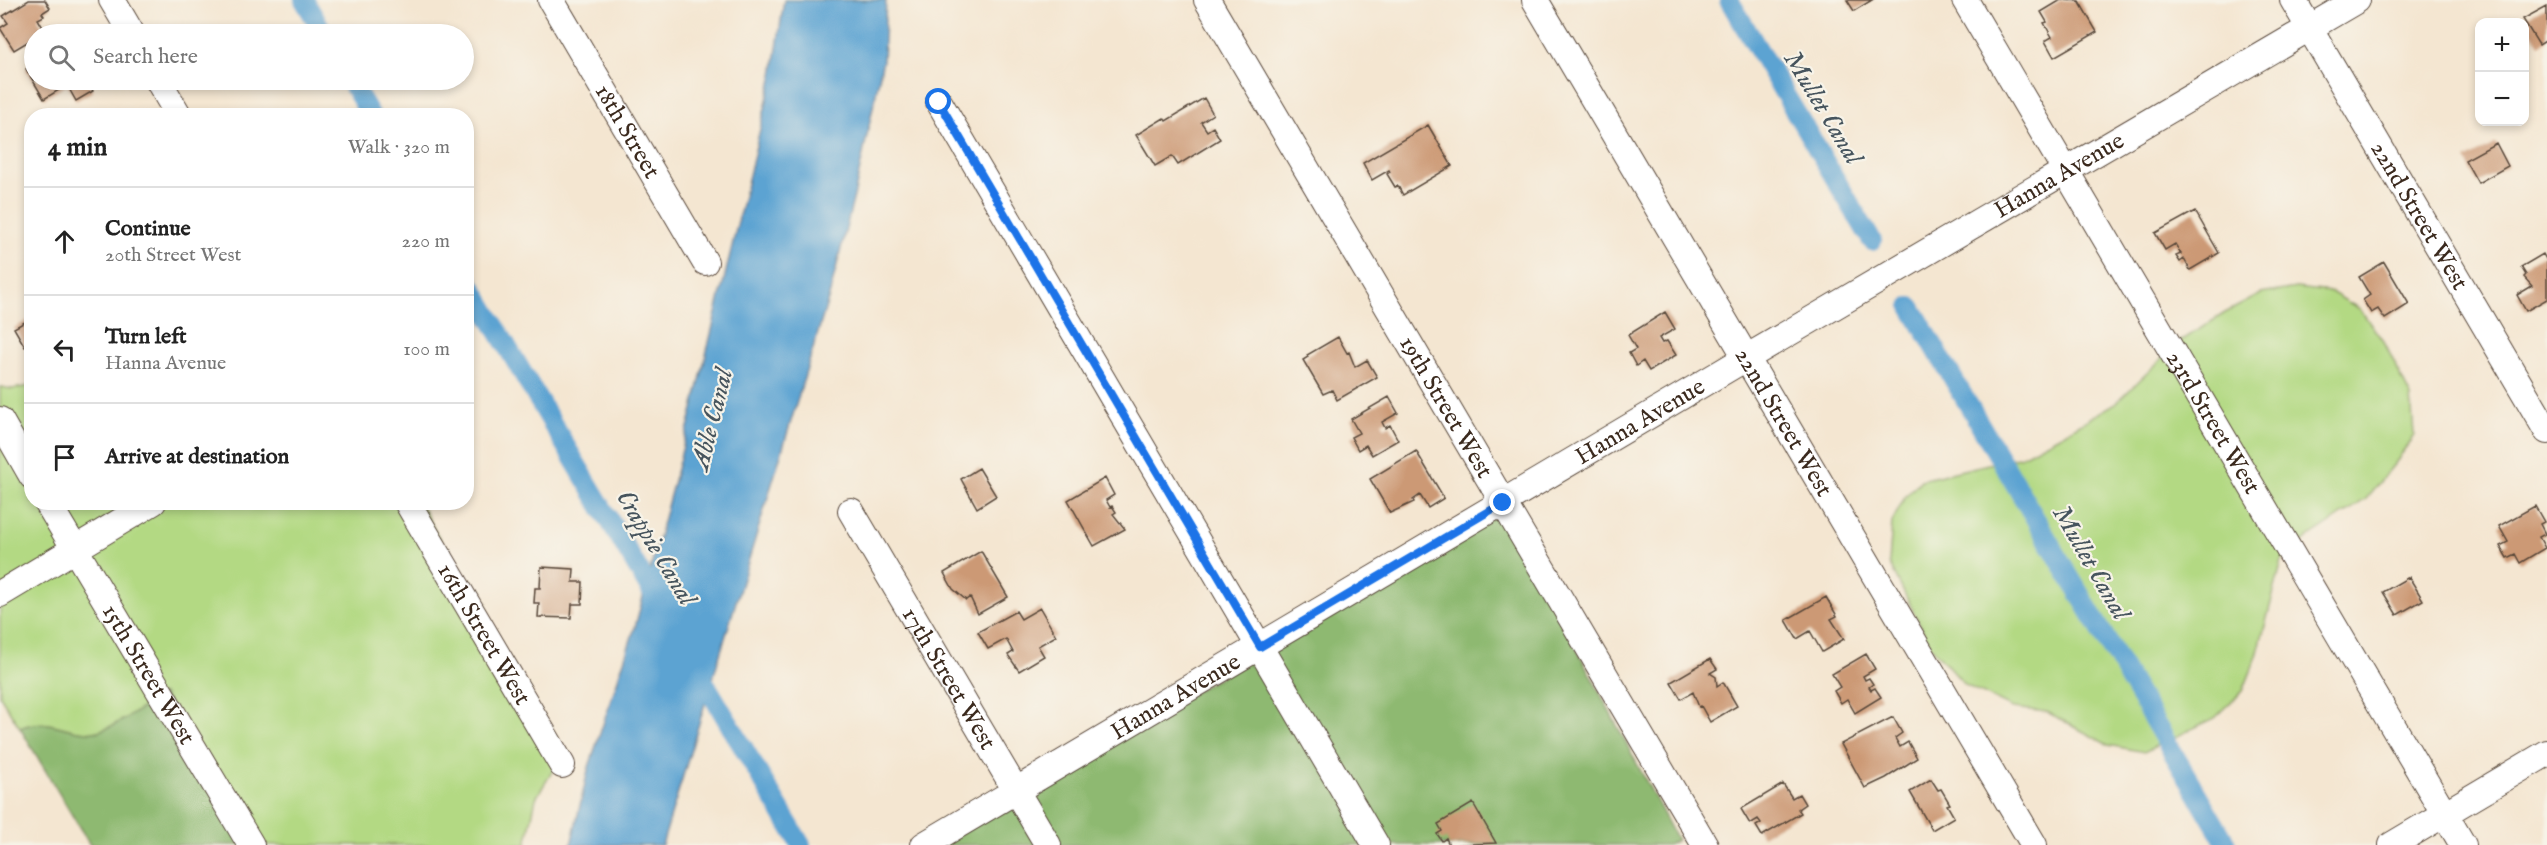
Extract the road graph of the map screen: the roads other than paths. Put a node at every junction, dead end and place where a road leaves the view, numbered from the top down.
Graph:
1 (112, 0) edge
2 (551, 0) edge
3 (1207, 0) edge
4 (1535, 0) edge
5 (1965, 0) edge
6 (2293, 0) edge
7 (2357, 0) edge
8 (126, 24) edge
9 (2310, 28) junction
10 (164, 90) edge
11 (939, 102) dead end
12 (174, 108) edge
13 (2066, 172) junction
14 (705, 262) dead end
15 (1746, 358) junction
16 (0, 420) edge
17 (2547, 431) edge
18 (24, 462) edge
19 (1503, 503) junction
20 (52, 510) edge
21 (140, 510) edge
22 (412, 510) edge
23 (851, 511) dead end
24 (75, 549) junction
25 (0, 594) edge
26 (1260, 647) junction
27 (2547, 753) edge
28 (562, 765) dead end
29 (1017, 792) junction
30 (2445, 814) junction
31 (251, 845) edge
32 (924, 845) edge
33 (1048, 845) edge
34 (1376, 845) edge
35 (1705, 845) edge
36 (2034, 845) edge
37 (2391, 845) edge
38 (2463, 845) edge

1 - 8 street
2 - 14 street, 18th Street
3 - 19 street, 19th Street West
4 - 15 street, 22nd Street West
5 - 13 street, 23rd Street West
6 - 9 street, 22nd Street West
7 - 9 street, Hanna Avenue
9 - 13 street, Hanna Avenue
9 - 17 street, 22nd Street West
10 - 12 street
11 - 26 street
13 - 15 street, Hanna Avenue
13 - 30 street, 23rd Street West
15 - 19 street, Hanna Avenue
15 - 36 street, 22nd Street West
16 - 18 street
19 - 26 street, Hanna Avenue
19 - 35 street, 19th Street West
20 - 24 street, 15th Street West
21 - 24 street
22 - 28 street, 16th Street West
23 - 29 street, 17th Street West
24 - 25 street
24 - 31 street, 15th Street West
26 - 29 street, Hanna Avenue
26 - 34 street
27 - 30 street
29 - 32 street, Hanna Avenue
29 - 33 street, 17th Street West
30 - 37 street
30 - 38 street, 23rd Street West

